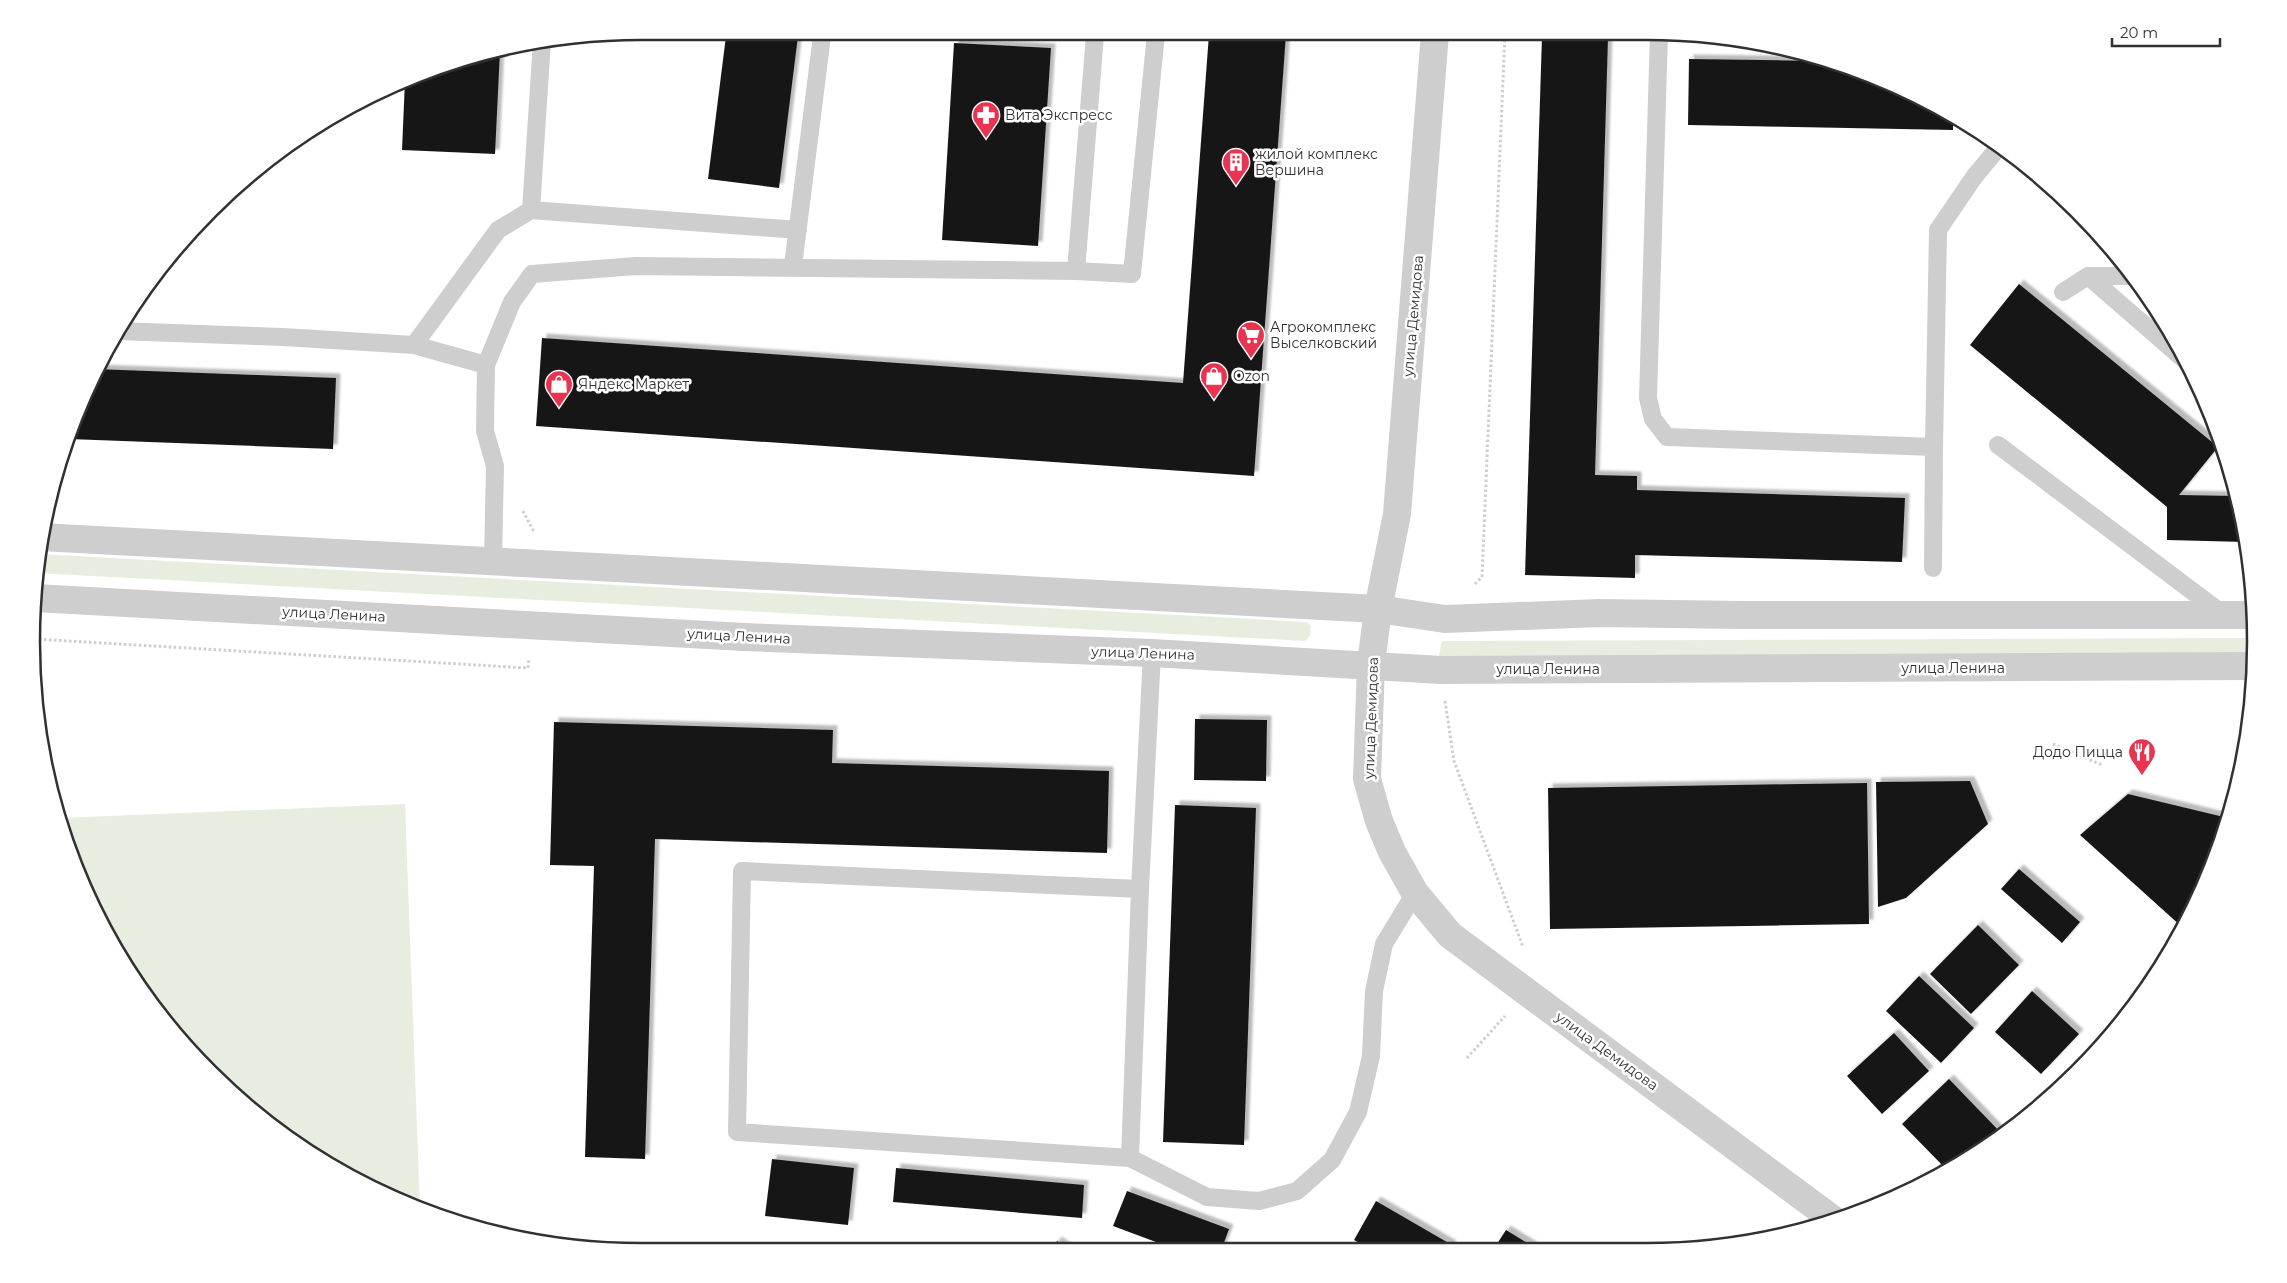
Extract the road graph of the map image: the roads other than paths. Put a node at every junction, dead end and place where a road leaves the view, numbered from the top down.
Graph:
1 (822, 40) edge
2 (1095, 40) edge
3 (1155, 40) edge
4 (1434, 40) edge
5 (1659, 40) edge
6 (542, 49) edge
7 (1994, 151) edge
8 (532, 210) junction
9 (798, 230) junction
10 (792, 266) junction
11 (1076, 271) junction
12 (2088, 276) junction
13 (2124, 276) edge
14 (2063, 292) dead end
15 (127, 331) edge
16 (414, 345) junction
17 (2169, 346) edge
18 (486, 365) junction
19 (1998, 445) dead end
20 (1934, 447) junction
21 (50, 537) edge
22 (493, 561) junction
23 (1933, 568) dead end
24 (41, 598) edge
25 (1378, 609) junction
26 (2225, 616) junction
27 (2246, 616) edge
28 (1152, 653) junction
29 (1371, 664) junction
30 (2246, 666) edge
31 (1140, 889) junction
32 (1415, 893) junction
33 (1130, 1158) junction
34 (1827, 1215) edge

1 - 9 lane
2 - 11 lane
3 - 11 lane
4 - 25 street, улица Демидова
5 - 20 lane
6 - 8 lane
7 - 20 lane
8 - 9 lane
8 - 16 lane
9 - 10 lane
10 - 11 lane
10 - 18 lane
12 - 13 lane
12 - 14 lane
12 - 17 lane
15 - 16 lane
16 - 18 lane
18 - 22 lane
19 - 26 lane
20 - 23 lane
21 - 22 street
22 - 25 street
24 - 28 street, улица Ленина
25 - 26 street
25 - 29 street, улица Демидова
26 - 27 street
28 - 29 street, улица Ленина
28 - 31 lane
29 - 30 street, улица Ленина
29 - 32 street, улица Демидова
31 - 33 lane
31 - 33 lane
32 - 33 lane
32 - 34 street, улица Демидова

